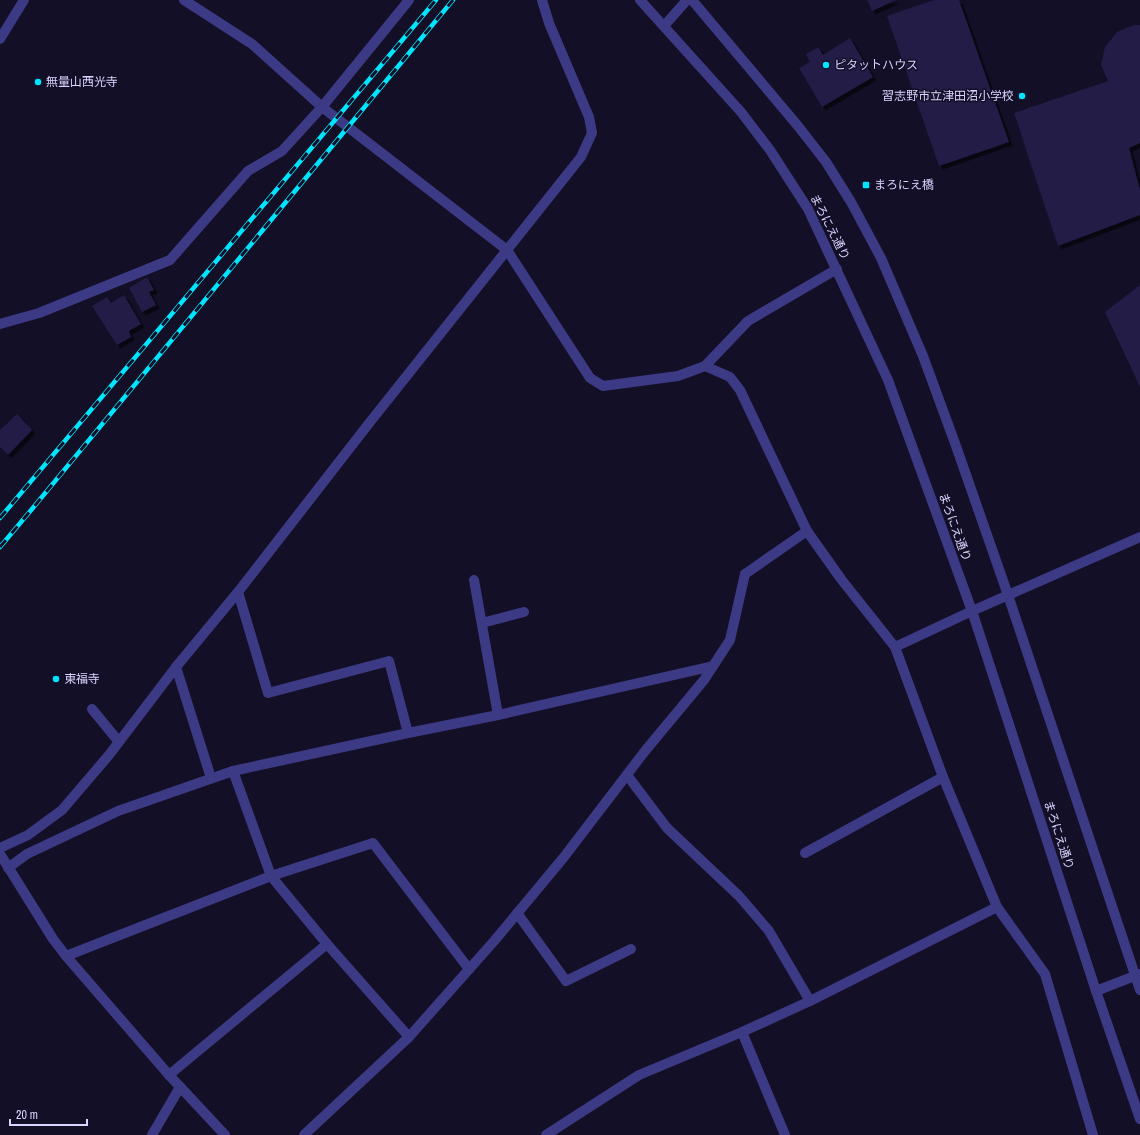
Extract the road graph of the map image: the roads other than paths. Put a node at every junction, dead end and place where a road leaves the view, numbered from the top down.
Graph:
1 (24, 0) edge
2 (184, 0) edge
3 (410, 0) edge
4 (542, 0) edge
5 (640, 0) edge
6 (687, 0) edge
7 (692, 0) edge
8 (664, 26) junction
9 (0, 39) edge
10 (322, 107) junction
11 (507, 250) junction
12 (837, 269) junction
13 (0, 324) edge
14 (705, 366) junction
15 (807, 531) junction
16 (1140, 537) edge
17 (474, 580) dead end
18 (238, 592) junction
19 (1008, 595) junction
20 (972, 610) junction
21 (524, 612) dead end
22 (482, 623) junction
23 (895, 647) junction
24 (713, 666) junction
25 (176, 667) junction
26 (92, 709) dead end
27 (498, 715) junction
28 (408, 733) junction
29 (119, 742) junction
30 (233, 771) junction
31 (627, 775) junction
32 (944, 777) junction
33 (211, 778) junction
34 (0, 848) edge
35 (805, 853) dead end
36 (0, 854) edge
37 (8, 868) junction
38 (271, 876) junction
39 (997, 907) junction
40 (517, 913) junction
41 (327, 944) junction
42 (631, 949) dead end
43 (66, 956) junction
44 (469, 969) junction
45 (1138, 975) edge
46 (1140, 990) edge
47 (1096, 991) junction
48 (810, 1001) junction
49 (742, 1032) junction
50 (409, 1037) junction
51 (169, 1074) junction
52 (180, 1087) junction
53 (1140, 1119) edge
54 (1091, 1134) edge
55 (152, 1135) edge
56 (225, 1135) edge
57 (304, 1135) edge
58 (546, 1135) edge
59 (785, 1135) edge

1 - 9 street
2 - 10 street
3 - 10 street
4 - 11 street
5 - 8 street, まろにえ通り
6 - 8 street
7 - 19 street
8 - 12 street, まろにえ通り
10 - 11 street
10 - 13 street
11 - 14 street
11 - 18 street
12 - 14 street
12 - 20 street, まろにえ通り
14 - 15 street
15 - 23 street
15 - 24 street
16 - 19 street
17 - 22 street
18 - 25 street
18 - 28 street
19 - 20 street
19 - 45 street
20 - 23 street
20 - 47 street, まろにえ通り
21 - 22 street
22 - 27 street
23 - 32 street
24 - 27 street
24 - 31 street
25 - 29 street
25 - 33 street
26 - 29 street
27 - 28 street
28 - 30 street
29 - 34 street
30 - 33 street
30 - 38 street
31 - 40 street
31 - 48 street
32 - 35 street
32 - 39 street
33 - 37 street
36 - 37 street
37 - 43 street
38 - 41 street
38 - 43 street
38 - 44 street
39 - 48 street
39 - 54 street
40 - 42 street
40 - 44 street
41 - 50 street
41 - 51 street
43 - 51 street
44 - 50 street
45 - 46 street
45 - 47 street
47 - 53 street, まろにえ通り
48 - 49 street
49 - 58 street
49 - 59 street
50 - 57 street
51 - 52 street
52 - 55 street
52 - 56 street

